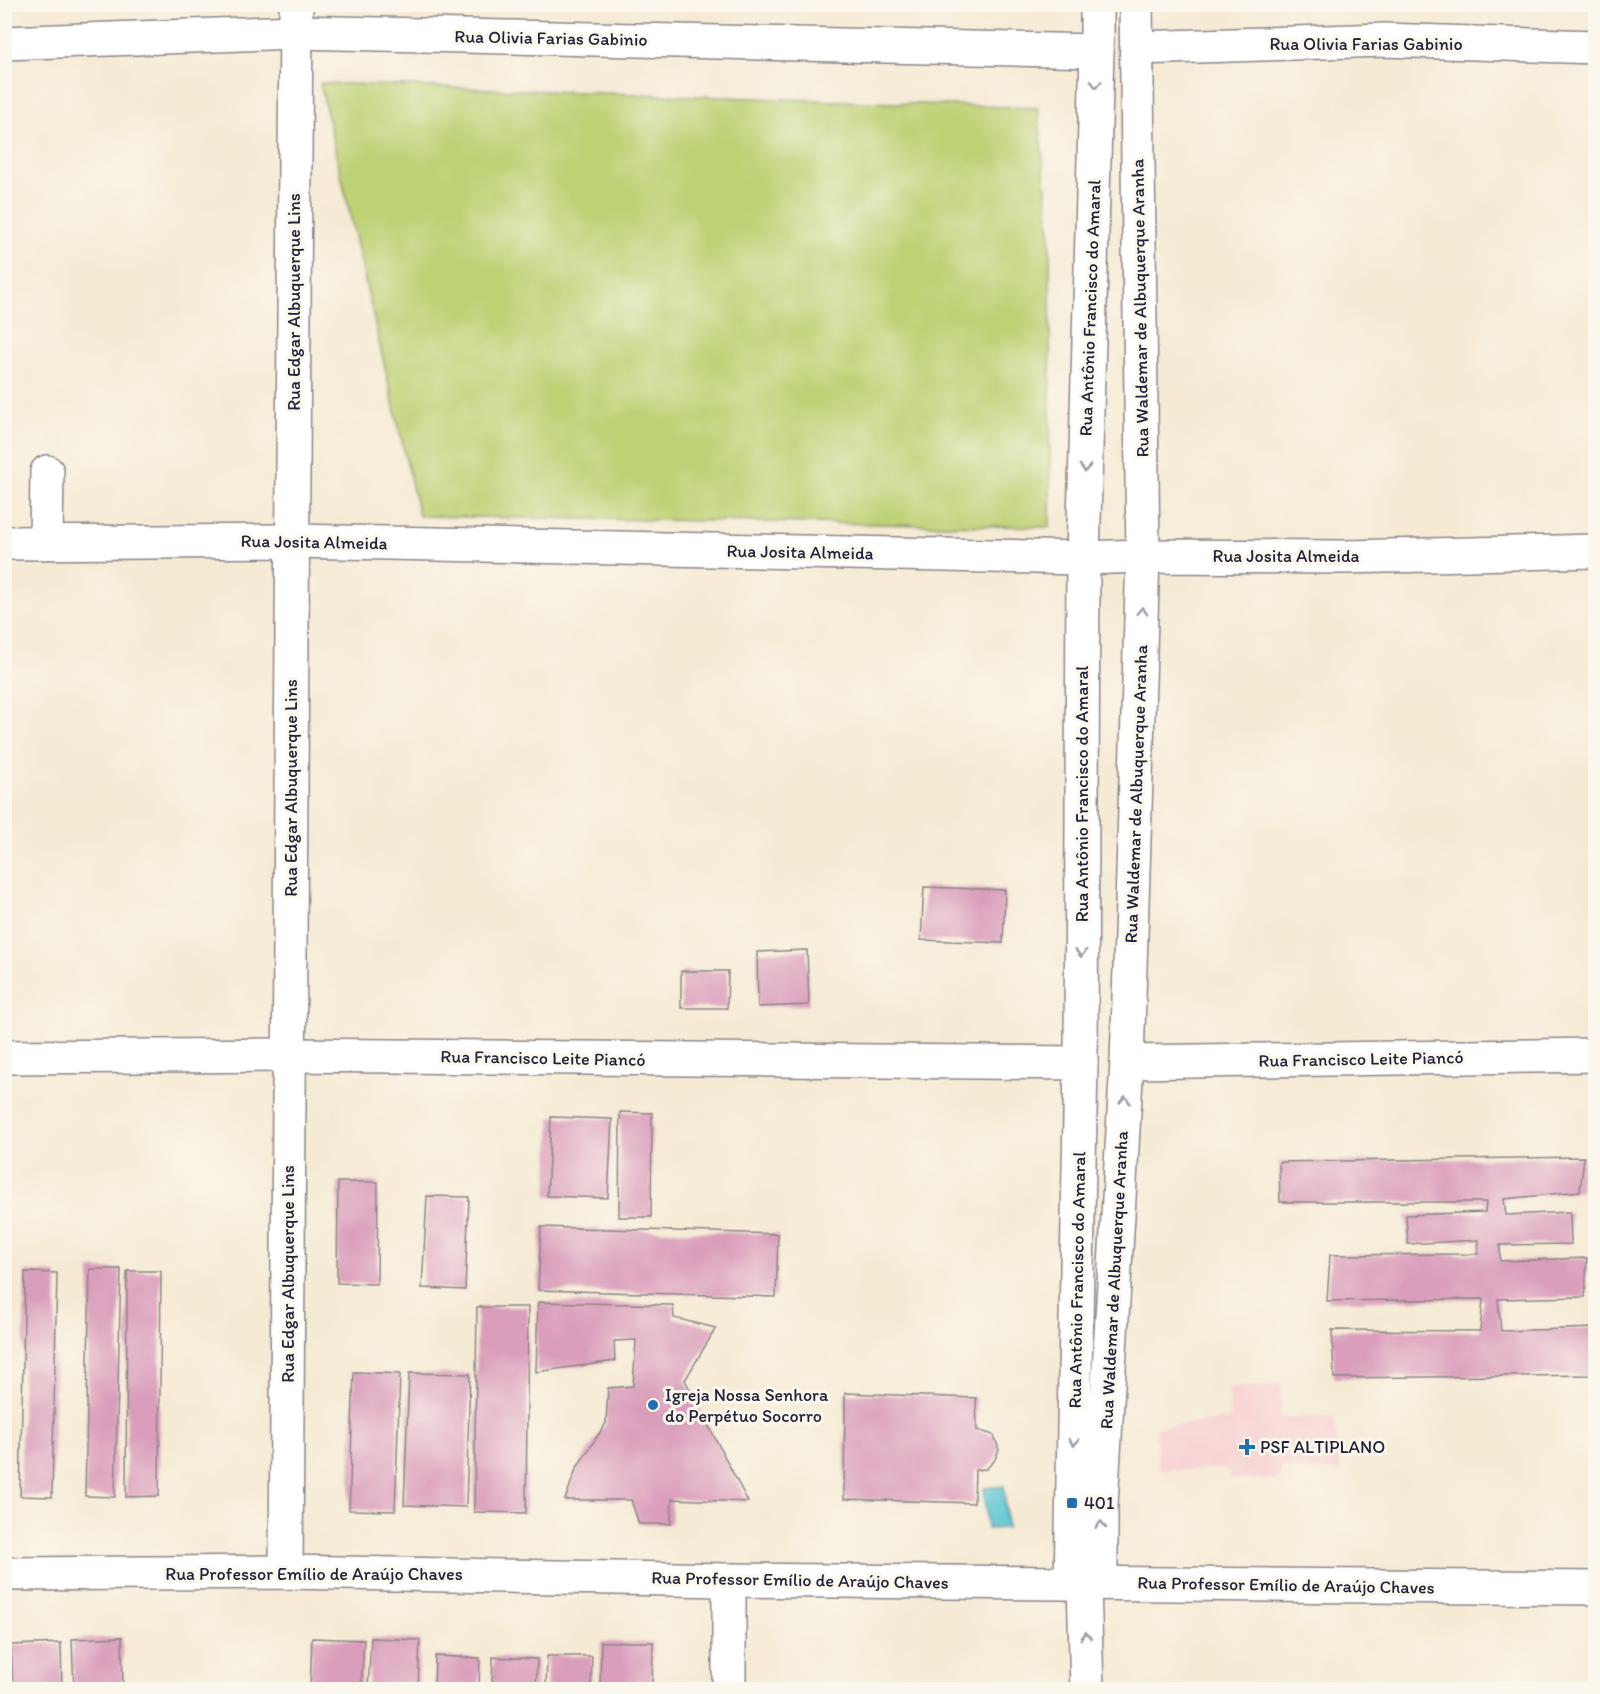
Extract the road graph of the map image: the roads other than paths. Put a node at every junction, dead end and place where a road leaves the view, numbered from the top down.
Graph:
1 (1097, 4) edge
2 (1136, 4) edge
3 (296, 18) edge
4 (4, 43) edge
5 (1596, 47) edge
6 (1137, 48) junction
7 (1097, 51) junction
8 (47, 472) dead end
9 (293, 541) junction
10 (46, 542) junction
11 (4, 543) edge
12 (1596, 551) edge
13 (1143, 556) junction
14 (1083, 558) junction
15 (289, 1055) junction
16 (1596, 1055) edge
17 (4, 1056) edge
18 (1127, 1062) junction
19 (1081, 1063) junction
20 (286, 1572) junction
21 (4, 1574) edge
22 (729, 1580) junction
23 (1085, 1583) junction
24 (1596, 1588) edge
25 (729, 1689) edge
26 (1087, 1689) edge

1 - 7 street, Rua Antônio Francisco do Amaral
2 - 6 street, Rua Waldemar de Albuquerque Aranha
3 - 4 street, Rua Olivia Farias Gabinio
3 - 7 street, Rua Olivia Farias Gabinio
3 - 9 street, Rua Edgar Albuquerque Lins
5 - 6 street, Rua Olivia Farias Gabinio
6 - 13 street, Rua Waldemar de Albuquerque Aranha
7 -> 14 street, Rua Antônio Francisco do Amaral
8 - 10 street
9 - 10 street, Rua Josita Almeida
9 - 14 street, Rua Josita Almeida
9 - 15 street, Rua Edgar Albuquerque Lins
10 - 11 street, Rua Josita Almeida
12 - 13 street, Rua Josita Almeida
13 - 14 street, Rua Josita Almeida
18 -> 13 street, Rua Waldemar de Albuquerque Aranha
14 -> 19 street, Rua Antônio Francisco do Amaral
15 - 17 street, Rua Francisco Leite Piancó
15 - 19 street, Rua Francisco Leite Piancó
15 - 20 street, Rua Edgar Albuquerque Lins
16 - 18 street, Rua Francisco Leite Piancó
23 -> 18 street, Rua Waldemar de Albuquerque Aranha
19 -> 23 street, Rua Antônio Francisco do Amaral
20 - 21 street, Rua Professor Emílio de Araújo Chaves
20 - 22 street, Rua Professor Emílio de Araújo Chaves
22 - 23 street, Rua Professor Emílio de Araújo Chaves
22 - 25 street
23 - 24 street, Rua Professor Emílio de Araújo Chaves
26 -> 23 street

